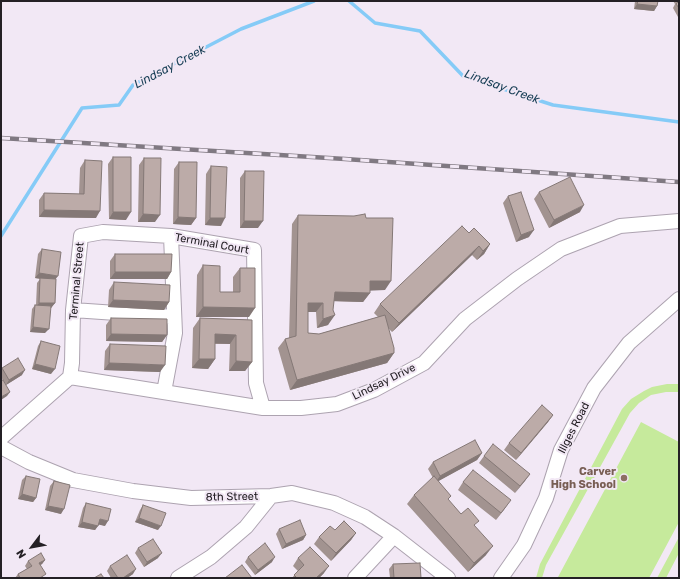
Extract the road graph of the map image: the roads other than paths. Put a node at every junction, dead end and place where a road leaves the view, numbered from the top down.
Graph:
1 (679, 221) edge
2 (133, 234) joint
3 (171, 236) junction
4 (679, 299) edge
5 (73, 310) junction
6 (174, 316) junction
7 (70, 377) junction
8 (164, 392) junction
9 (263, 408) junction
10 (1, 438) edge
11 (1, 447) edge
12 (271, 496) junction
13 (394, 536) junction
14 (178, 578) edge
15 (355, 578) edge
16 (448, 578) edge
17 (501, 578) edge

1 - 9 street, Lindsay Drive
2 - 3 street, Terminal Court
2 - 5 street, Terminal Street
3 - 6 street
3 - 9 street, Terminal Court
4 - 17 street, Illges Road
5 - 6 street
5 - 7 street, Terminal Street
6 - 8 street
7 - 8 street, Lindsay Drive
7 - 10 street
8 - 9 street, Lindsay Drive
11 - 12 street, 8th Street
12 - 13 street, 8th Street
12 - 14 street
13 - 15 street
13 - 16 street, 8th Street

